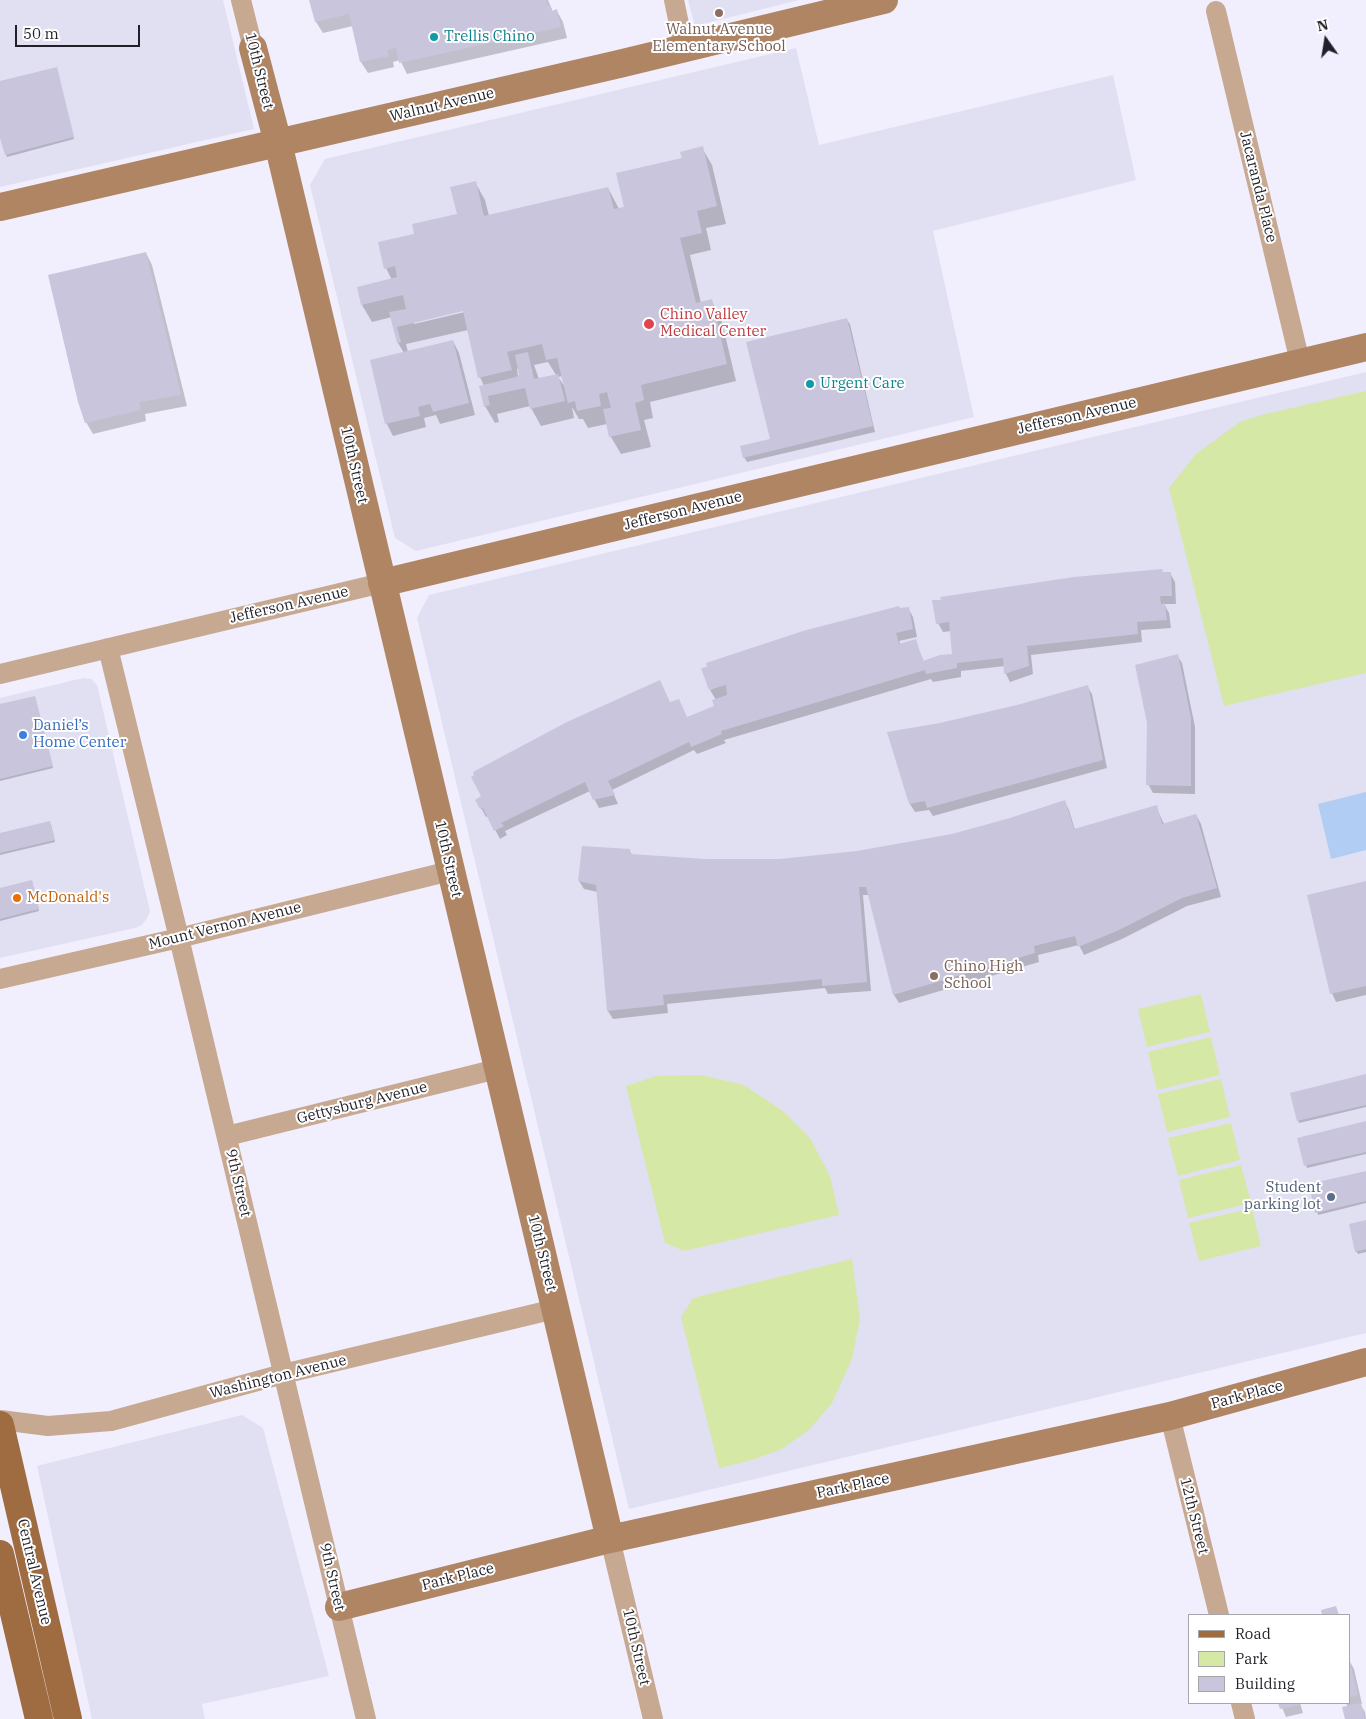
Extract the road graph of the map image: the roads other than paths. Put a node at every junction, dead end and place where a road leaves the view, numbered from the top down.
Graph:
1 (241, 0) edge
2 (674, 0) edge
3 (884, 0) edge
4 (1216, 10) dead end
5 (253, 48) joint
6 (684, 48) junction
7 (278, 143) junction
8 (0, 207) edge
9 (1366, 347) edge
10 (1300, 362) junction
11 (382, 584) junction
12 (108, 648) junction
13 (0, 674) edge
14 (450, 871) junction
15 (179, 938) junction
16 (0, 979) edge
17 (497, 1069) junction
18 (227, 1136) junction
19 (555, 1309) junction
20 (1366, 1362) edge
21 (283, 1374) junction
22 (1170, 1416) junction
23 (0, 1420) edge
24 (0, 1425) edge
25 (610, 1539) junction
26 (0, 1554) edge
27 (339, 1607) junction
28 (1219, 1614) edge
29 (1241, 1704) edge
30 (39, 1719) edge
31 (68, 1719) edge
32 (366, 1719) edge
33 (653, 1719) edge
34 (1245, 1719) edge

1 - 5 street, 10th Street
2 - 6 street
3 - 6 street, Walnut Avenue
4 - 10 street, Jacaranda Place
5 - 7 street, 10th Street
6 - 7 street, Walnut Avenue
7 - 8 street, Walnut Avenue
7 - 11 street, 10th Street
9 - 10 street, Jefferson Avenue
10 - 11 street, Jefferson Avenue
11 - 12 street, Jefferson Avenue
11 - 14 street, 10th Street
12 - 13 street, Jefferson Avenue
12 - 15 street, 9th Street
14 - 15 street, Mount Vernon Avenue
14 - 17 street, 10th Street
15 - 16 street, Mount Vernon Avenue
15 - 18 street, 9th Street
17 - 18 street, Gettysburg Avenue
17 - 19 street, 10th Street
18 - 21 street, 9th Street
19 - 21 street, Washington Avenue
19 - 25 street, 10th Street
20 - 22 street, Park Place
21 - 23 street, Washington Avenue
21 - 27 street, 9th Street
22 - 25 street, Park Place
22 - 28 street, 12th Street
24 - 31 main road, Central Avenue
25 - 27 street, Park Place
25 - 33 street, 10th Street
26 - 30 main road, Central Avenue
27 - 32 street, 9th Street
29 - 34 street

